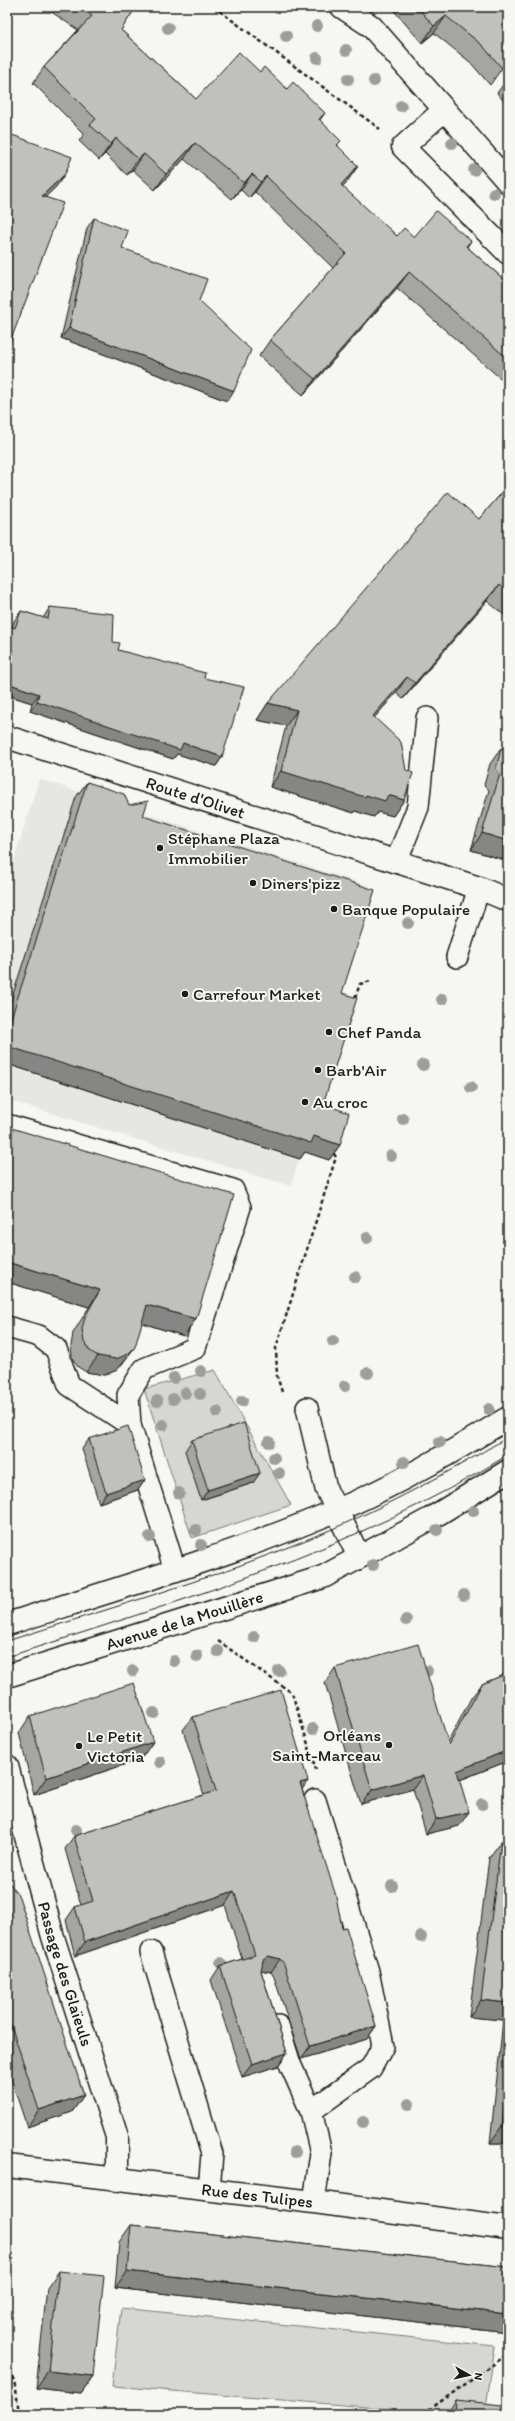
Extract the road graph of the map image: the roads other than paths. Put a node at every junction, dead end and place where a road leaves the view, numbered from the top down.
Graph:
1 (342, 7) edge
2 (444, 110) junction
3 (508, 182) edge
4 (508, 253) edge
5 (427, 718) dead end
6 (7, 737) edge
7 (396, 862) junction
8 (498, 894) edge
9 (457, 958) dead end
10 (7, 1125) edge
11 (7, 1327) edge
12 (307, 1408) dead end
13 (508, 1418) edge
14 (130, 1425) junction
15 (508, 1471) edge
16 (337, 1511) junction
17 (359, 1557) junction
18 (174, 1570) junction
19 (7, 1624) edge
20 (7, 1676) edge
21 (7, 1766) edge
22 (315, 1800) road end
23 (151, 1952) dead end
24 (273, 2011) edge
25 (311, 2111) junction
26 (7, 2166) edge
27 (117, 2180) junction
28 (209, 2190) junction
29 (314, 2202) junction
30 (508, 2228) edge

1 - 2 street
2 - 3 street
2 - 4 street
5 - 7 lane
6 - 7 street, Route d'Olivet
7 - 8 street, Route d'Olivet
8 - 9 lane
10 - 14 lane
11 - 14 lane
12 - 16 lane
13 - 16 street
14 - 18 lane
15 - 17 street, Avenue de la Mouillère
16 - 17 street
16 - 18 street
17 - 20 street, Avenue de la Mouillère
18 - 19 street
21 - 27 street, Passage des Glaïeuls
22 - 25 lane
23 - 28 lane
24 - 25 lane
25 - 29 lane
26 - 27 street, Rue des Tulipes
27 - 28 street, Rue des Tulipes
28 - 29 street, Rue des Tulipes
29 - 30 street, Rue des Tulipes

